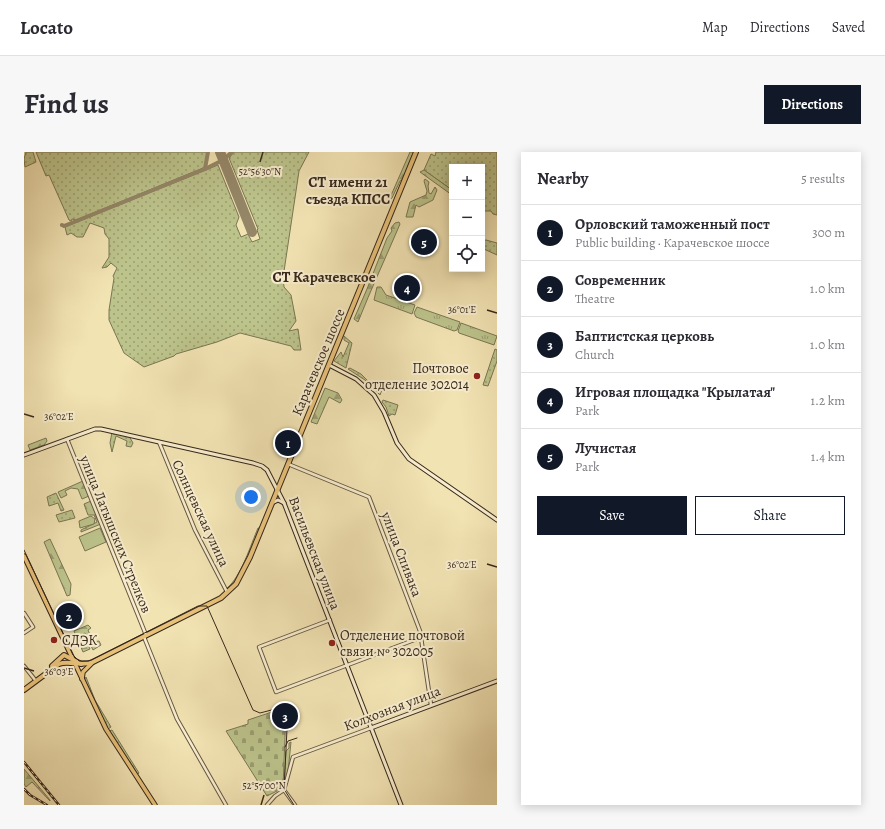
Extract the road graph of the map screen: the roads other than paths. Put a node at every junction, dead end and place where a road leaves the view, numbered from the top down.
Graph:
1 (416, 152) edge
2 (329, 364) junction
3 (67, 440) junction
4 (159, 442) junction
5 (24, 455) edge
6 (288, 464) junction
7 (277, 488) junction
8 (284, 503) junction
9 (271, 504) junction
10 (497, 519) edge
11 (24, 556) edge
12 (24, 560) edge
13 (228, 593) junction
14 (24, 613) edge
15 (330, 620) junction
16 (24, 633) edge
17 (145, 636) junction
18 (422, 637) junction
19 (68, 660) junction
20 (93, 662) junction
21 (347, 665) junction
22 (24, 666) edge
23 (78, 674) junction
24 (82, 680) junction
25 (36, 681) junction
26 (497, 681) edge
27 (24, 690) edge
28 (431, 705) junction
29 (371, 728) junction
30 (284, 790) junction
31 (154, 805) edge
32 (226, 805) edge
33 (266, 805) edge
34 (295, 805) edge
35 (401, 805) edge

1 - 2 highway, Карачевское шоссе
2 - 6 highway, Карачевское шоссе
2 - 10 main road
3 - 4 main road
3 - 5 main road
3 - 17 street, улица Латышских Стрелков
4 - 7 main road
4 - 13 street, Солнцевская улица
6 - 7 highway, Карачевское шоссе
6 - 18 street, улица Спивака
7 - 8 main road, Васильевская улица
7 - 9 highway, Карачевское шоссе
8 - 9 main road
8 - 15 main road, Васильевская улица
9 - 13 highway, Карачевское шоссе
11 - 19 main road
12 - 19 main road
13 - 17 highway, Карачевское шоссе
14 - 16 street
15 - 21 main road, Васильевская улица
15 - 21 street
17 - 20 highway, Карачевское шоссе
17 - 32 street, улица Латышских Стрелков
18 - 21 street
18 - 28 street, улица Спивака
19 - 20 highway
19 - 23 main road
19 - 25 highway
20 - 23 main road
20 - 24 main road
21 - 29 main road, Васильевская улица
22 - 25 street
23 - 24 main road
23 - 31 main road
24 - 31 main road
25 - 27 highway
26 - 28 main road, Колхозная улица
28 - 29 main road, Колхозная улица
29 - 30 street, Колхозная улица
29 - 35 main road, Васильевская улица
30 - 33 street
30 - 34 street

